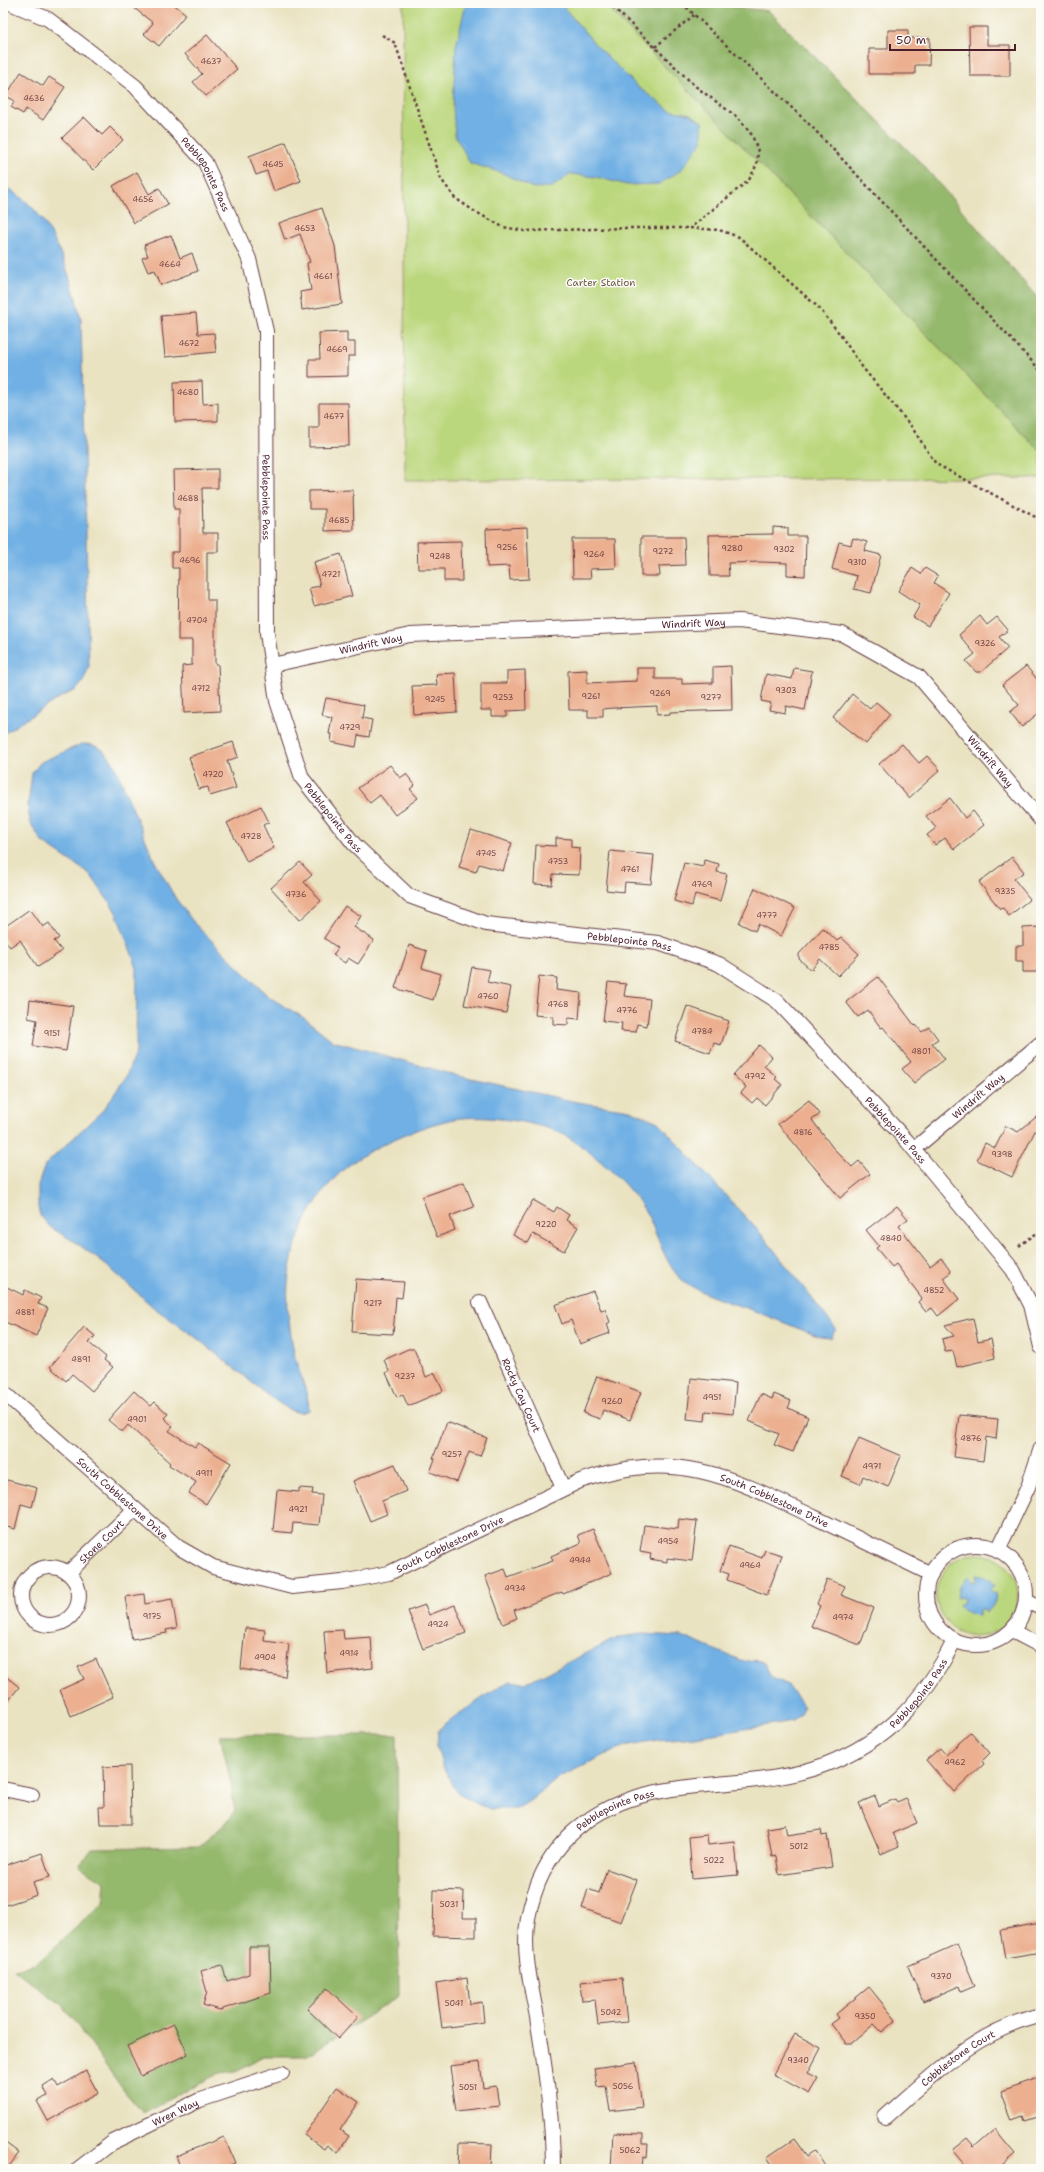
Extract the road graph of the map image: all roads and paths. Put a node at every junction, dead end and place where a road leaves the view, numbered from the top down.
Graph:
1 (10, 3) edge
2 (609, 3) edge
3 (682, 3) edge
4 (694, 14) junction
5 (382, 35) dead end
6 (655, 47) junction
7 (690, 228) junction
8 (1041, 371) edge
9 (1041, 520) edge
10 (272, 665) junction
11 (1041, 820) edge
12 (1041, 1043) edge
13 (914, 1149) junction
14 (1041, 1230) edge
15 (1019, 1246) dead end
16 (480, 1302) dead end
17 (1041, 1347) edge
18 (3, 1392) edge
19 (1041, 1448) edge
20 (563, 1488) junction
21 (135, 1509) junction
22 (998, 1550) junction
23 (68, 1573) junction
24 (930, 1574) junction
25 (1026, 1601) junction
26 (1041, 1608) edge
27 (1012, 1632) junction
28 (954, 1641) junction
29 (1041, 1646) edge
30 (3, 1789) edge
31 (32, 1796) dead end
32 (1041, 2015) edge
33 (282, 2072) dead end
34 (885, 2117) dead end
35 (78, 2169) edge
36 (553, 2169) edge

1 - 10 street, Pebblepointe Pass
2 - 6 path
3 - 4 path
4 - 6 path
4 - 8 path
5 - 7 path
6 - 7 path
7 - 9 path
10 - 11 street, Windrift Way
10 - 13 street, Pebblepointe Pass
12 - 13 street, Windrift Way
13 - 17 street, Pebblepointe Pass
14 - 15 path
16 - 20 street, Rocky Cay Court
18 - 21 street, South Cobblestone Drive
19 - 22 street
20 - 21 street, South Cobblestone Drive
20 - 24 street, South Cobblestone Drive
21 - 23 street, Stone Court
22 - 24 street
22 - 25 street
23 - 23 street
24 - 28 street
25 - 26 street
25 - 27 street
27 - 28 street
27 - 29 street
28 - 36 street, Pebblepointe Pass
30 - 31 street
32 - 34 street, Cobblestone Court
33 - 35 street, Wren Way

